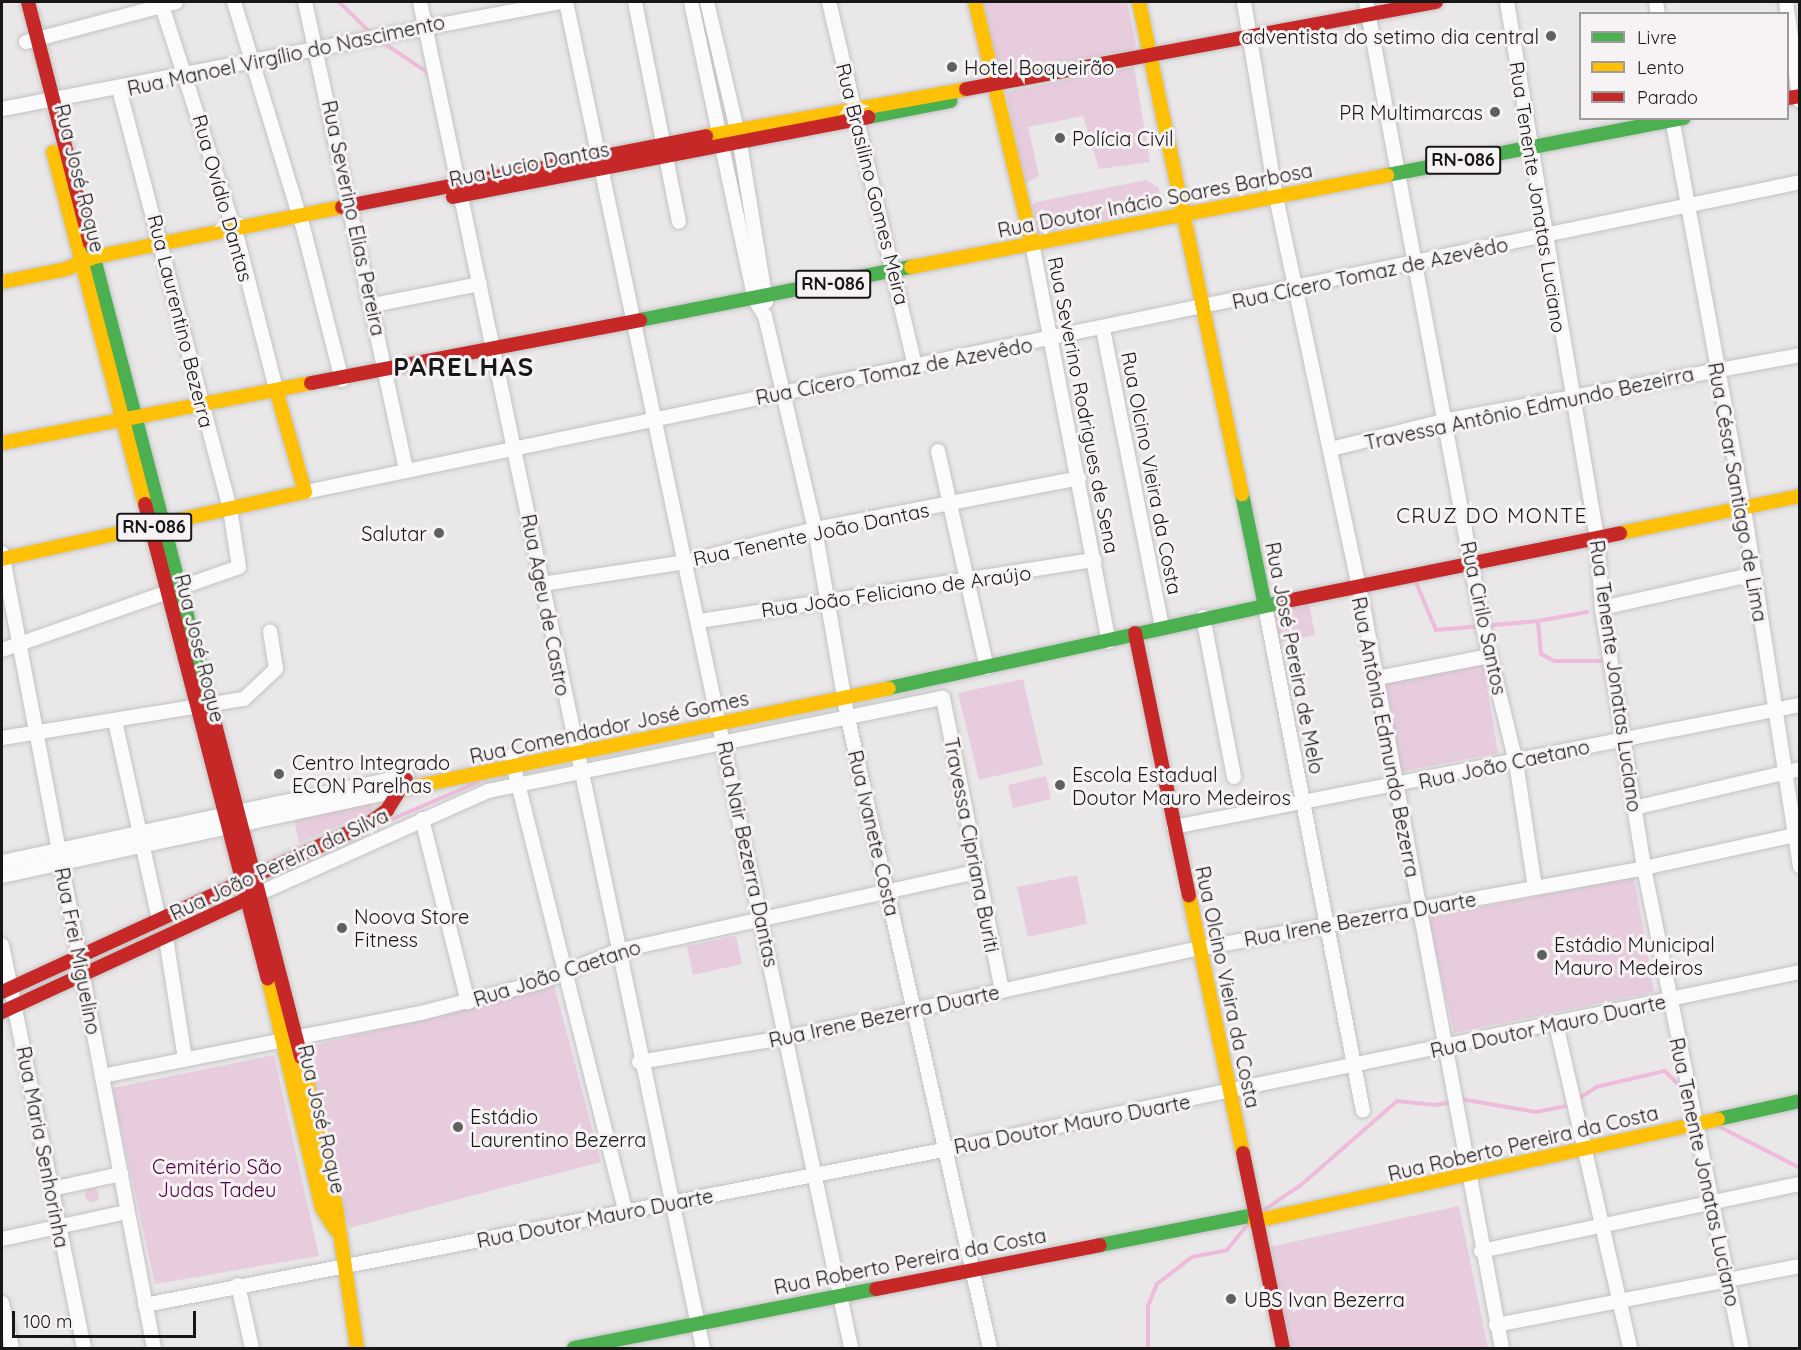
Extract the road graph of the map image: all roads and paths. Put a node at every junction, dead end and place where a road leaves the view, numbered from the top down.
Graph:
1 (16, 2) edge
2 (27, 2) edge
3 (176, 2) edge
4 (234, 2) edge
5 (305, 2) edge
6 (420, 2) edge
7 (561, 2) edge
8 (566, 2) edge
9 (635, 2) edge
10 (691, 2) edge
11 (707, 2) edge
12 (829, 2) edge
13 (975, 2) edge
14 (1139, 2) edge
15 (1244, 2) edge
16 (1436, 2) edge
17 (1507, 2) edge
18 (162, 6) junction
19 (1368, 8) edge
20 (425, 24) junction
21 (1789, 31) edge
22 (1252, 38) junction
23 (32, 41) junction
24 (317, 46) junction
25 (718, 53) junction
26 (703, 55) junction
27 (1149, 57) junction
28 (253, 60) junction
29 (187, 75) junction
30 (997, 85) junction
31 (119, 90) junction
32 (1796, 98) edge
33 (47, 103) junction
34 (856, 106) junction
35 (2, 109) edge
36 (1671, 120) edge
37 (1676, 120) edge
38 (859, 121) junction
39 (738, 136) junction
40 (722, 139) junction
41 (1528, 147) junction
42 (664, 151) junction
43 (604, 163) junction
44 (1398, 172) junction
45 (1800, 182) edge
46 (460, 190) junction
47 (1276, 197) junction
48 (1687, 203) junction
49 (354, 211) junction
50 (1181, 213) junction
51 (301, 222) junction
52 (679, 222) dead end
53 (235, 235) junction
54 (1543, 237) junction
55 (1032, 243) junction
56 (165, 250) junction
57 (1418, 262) junction
58 (89, 264) junction
59 (896, 270) junction
60 (2, 282) edge
61 (480, 284) junction
62 (1297, 288) junction
63 (761, 299) junction
64 (373, 305) junction
65 (1204, 308) junction
66 (634, 325) junction
67 (113, 328) junction
68 (1103, 329) junction
69 (99, 331) junction
70 (1054, 339) junction
71 (493, 350) junction
72 (1800, 355) edge
73 (915, 366) junction
74 (1717, 369) junction
75 (386, 371) junction
76 (342, 380) junction
77 (277, 393) junction
78 (784, 394) junction
79 (1571, 399) junction
80 (202, 405) junction
81 (136, 418) junction
82 (655, 420) junction
83 (1447, 420) junction
84 (121, 421) junction
85 (2, 443) edge
86 (514, 448) junction
87 (1331, 449) junction
88 (938, 451) dead end
89 (406, 471) junction
90 (1079, 478) junction
91 (305, 492) junction
92 (1800, 496) edge
93 (950, 504) junction
94 (230, 509) junction
95 (1744, 509) junction
96 (156, 526) junction
97 (815, 529) junction
98 (1597, 538) junction
99 (2, 557) edge
100 (1094, 560) junction
101 (686, 562) junction
102 (1472, 564) junction
103 (1754, 574) junction
104 (968, 583) junction
105 (542, 584) junction
106 (1358, 586) junction
107 (180, 590) junction
108 (166, 595) junction
109 (826, 600) junction
110 (1265, 606) junction
111 (1602, 608) junction
112 (1203, 617) junction
113 (699, 621) junction
114 (1162, 626) junction
115 (270, 631) dead end
116 (1135, 633) junction
117 (1112, 637) junction
118 (20, 643) junction
119 (2, 650) edge
120 (1490, 656) junction
121 (986, 663) junction
122 (1377, 678) junction
123 (844, 692) junction
124 (942, 698) joint
125 (1800, 705) edge
126 (195, 706) junction
127 (212, 706) junction
128 (1775, 709) junction
129 (847, 714) junction
130 (718, 718) junction
131 (115, 721) junction
132 (38, 732) junction
133 (2, 738) edge
134 (723, 739) junction
135 (1622, 739) junction
136 (576, 755) junction
137 (512, 761) junction
138 (1516, 762) junction
139 (1800, 769) edge
140 (1785, 772) junction
141 (1234, 777) dead end
142 (518, 782) junction
143 (405, 783) junction
144 (1397, 786) junction
145 (1304, 804) junction
146 (1634, 808) junction
147 (240, 817) junction
148 (422, 819) junction
149 (226, 820) junction
150 (1174, 827) junction
151 (1796, 835) edge
152 (140, 838) junction
153 (60, 856) junction
154 (2, 862) edge
155 (1800, 867) edge
156 (1644, 868) junction
157 (975, 872) junction
158 (2, 876) edge
159 (248, 878) junction
160 (1535, 887) junction
161 (888, 891) junction
162 (253, 896) junction
163 (1418, 908) junction
164 (762, 916) junction
165 (159, 919) junction
166 (1325, 924) junction
167 (166, 938) junction
168 (2, 945) edge
169 (1201, 948) junction
170 (617, 951) junction
171 (78, 956) junction
172 (568, 972) junction
173 (1800, 972) edge
174 (82, 975) junction
175 (6, 989) edge
176 (1002, 991) junction
177 (1668, 1001) junction
178 (468, 1002) junction
179 (15, 1006) junction
180 (915, 1011) junction
181 (2, 1012) edge
182 (1556, 1024) junction
183 (788, 1037) junction
184 (290, 1039) junction
185 (1448, 1047) junction
186 (185, 1060) junction
187 (639, 1062) junction
188 (1355, 1065) junction
189 (102, 1076) junction
190 (1230, 1092) junction
191 (1800, 1101) edge
192 (1363, 1111) dead end
193 (1695, 1123) junction
194 (1586, 1144) junction
195 (948, 1149) junction
196 (121, 1174) junction
197 (1470, 1174) junction
198 (815, 1175) junction
199 (1800, 1184) edge
200 (52, 1189) junction
201 (1713, 1201) junction
202 (672, 1203) junction
203 (625, 1210) junction
204 (127, 1212) junction
205 (1254, 1218) junction
206 (1604, 1224) junction
207 (58, 1226) junction
208 (2, 1239) edge
209 (1481, 1251) junction
210 (1800, 1266) edge
211 (343, 1268) junction
212 (974, 1268) junction
213 (1728, 1280) junction
214 (238, 1285) junction
215 (842, 1296) junction
216 (1621, 1301) junction
217 (2, 1303) edge
218 (145, 1305) junction
219 (697, 1322) junction
220 (1497, 1325) junction
221 (12, 1348) edge
222 (84, 1348) edge
223 (154, 1348) edge
224 (252, 1348) edge
225 (357, 1348) edge
226 (582, 1348) edge
227 (703, 1348) edge
228 (851, 1348) edge
229 (986, 1348) edge
230 (1282, 1348) edge
231 (1502, 1348) edge
232 (1630, 1348) edge
233 (1742, 1348) edge

1 - 23 street, Rua José Roque
2 - 23 street, Rua José Roque
3 - 18 street
4 - 28 street
5 - 24 street, Rua Severino Elias Pereira
6 - 20 street, Rua Ageu de Castro
7 - 20 street, Rua Manoel Virgílio do Nascimento
8 - 43 street, Rua Nair Bezerra Dantas
9 - 42 street
10 - 26 street
11 - 25 street
12 - 34 street, Rua Brasilino Gomes Meira
13 - 30 street, Rua Severino Rodrigues de Sena
14 - 27 street, Rua José Pereira de Melo
15 - 22 street, Rua Antônia Edmundo Bezerra
16 - 19 street
17 - 41 street, Rua Tenente Jonatas Luciano
18 - 23 street
18 - 29 street, Rua Ovídio Dantas
19 - 22 street
19 - 44 street, Rua Cirilo Santos
20 - 24 street, Rua Manoel Virgílio do Nascimento
20 - 46 street, Rua Ageu de Castro
21 - 32 street
22 - 27 street
22 - 47 street, Rua Antônia Edmundo Bezerra
23 - 33 street, Rua José Roque
24 - 28 street, Rua Manoel Virgílio do Nascimento
24 - 49 street, Rua Severino Elias Pereira
25 - 26 street
25 - 39 street
26 - 40 street
27 - 30 street
27 - 50 street, Rua José Pereira de Melo
28 - 29 street, Rua Manoel Virgílio do Nascimento
28 - 51 street
29 - 31 street, Rua Manoel Virgílio do Nascimento
29 - 53 street, Rua Ovídio Dantas
30 - 34 street, Rua Lucio Dantas
30 - 38 street, Rua Lucio Dantas
30 - 55 street, Rua Severino Rodrigues de Sena
31 - 33 street, Rua Manoel Virgílio do Nascimento
31 - 56 street, Rua Laurentino Bezerra
33 - 35 street, Rua Manoel Virgílio do Nascimento
33 - 58 street, Rua José Roque
34 - 38 street, Rua Brasilino Gomes Meira
34 - 39 street, Rua Lucio Dantas
36 - 41 street, Rua Doutor Inácio Soares Barbosa / RN-086
37 - 48 street, Rua César Santiago de Lima
38 - 39 street, Rua Lucio Dantas
38 - 59 street, Rua Brasilino Gomes Meira
39 - 40 street, Rua Lucio Dantas
39 - 63 street
40 - 42 street, Rua Lucio Dantas
40 - 63 street
41 - 44 street, Rua Doutor Inácio Soares Barbosa / RN-086
41 - 54 street, Rua Tenente Jonatas Luciano
42 - 43 street, Rua Lucio Dantas
42 - 52 street
43 - 46 street, Rua Lucio Dantas
43 - 66 street, Rua Nair Bezerra Dantas
44 - 47 street, Rua Doutor Inácio Soares Barbosa / RN-086
44 - 57 street, Rua Cirilo Santos
45 - 48 street, Rua Cícero Tomaz de Azevêdo
46 - 49 street, Rua Lucio Dantas
46 - 61 street, Rua Ageu de Castro
47 - 50 street, Rua Doutor Inácio Soares Barbosa / RN-086
47 - 62 street, Rua Antônia Edmundo Bezerra
48 - 54 street, Rua Cícero Tomaz de Azevêdo
48 - 74 street, Rua César Santiago de Lima
49 - 51 street, Rua Lucio Dantas
49 - 64 street, Rua Severino Elias Pereira
50 - 55 street, Rua Doutor Inácio Soares Barbosa / RN-086
50 - 65 street, Rua José Pereira de Melo
51 - 53 street, Rua Lucio Dantas
51 - 76 street
53 - 56 street, Rua Lucio Dantas
53 - 77 street, Rua Ovídio Dantas
54 - 57 street, Rua Cícero Tomaz de Azevêdo
54 - 79 street, Rua Tenente Jonatas Luciano
55 - 59 street, Rua Doutor Inácio Soares Barbosa / RN-086
55 - 70 street, Rua Severino Rodrigues de Sena
56 - 58 street, Rua Lucio Dantas
56 - 80 street, Rua Laurentino Bezerra
57 - 62 street, Rua Cícero Tomaz de Azevêdo
57 - 83 street, Rua Cirilo Santos
58 - 60 street, Rua Lucio Dantas
58 - 67 street, Rua José Roque
58 - 69 street, Rua José Roque
59 - 63 street, Rua Doutor Inácio Soares Barbosa / RN-086
59 - 73 street, Rua Brasilino Gomes Meira
61 - 64 street
61 - 71 street, Rua Ageu de Castro
62 - 65 street, Rua Cícero Tomaz de Azevêdo
62 - 87 street, Rua Antônia Edmundo Bezerra
63 - 66 street, Rua Doutor Inácio Soares Barbosa / RN-086
63 - 78 street, Rua Ivanete Costa
64 - 75 street, Rua Severino Elias Pereira
65 - 68 street, Rua Cícero Tomaz de Azevêdo
65 - 110 street, Rua José Pereira de Melo
66 - 71 street, RN-086
66 - 82 street, Rua Nair Bezerra Dantas
67 - 69 street
67 - 81 street, Rua José Roque
68 - 70 street, Rua Cícero Tomaz de Azevêdo
68 - 114 street, Rua Olcino Vieira da Costa
69 - 84 street, Rua José Roque
70 - 73 street, Rua Cícero Tomaz de Azevêdo
70 - 90 street, Rua Severino Rodrigues de Sena
71 - 75 street, RN-086
71 - 86 street, Rua Ageu de Castro
72 - 74 street, Travessa Antônio Edmundo Bezeirra
73 - 78 street, Rua Cícero Tomaz de Azevêdo
74 - 79 street, Travessa Antônio Edmundo Bezeirra
74 - 95 street, Rua César Santiago de Lima
75 - 76 street, RN-086
75 - 89 street, Rua Severino Elias Pereira
76 - 77 street, RN-086
77 - 80 street, RN-086
77 - 91 street
78 - 82 street, Rua Cícero Tomaz de Azevêdo
78 - 97 street, Rua Ivanete Costa
79 - 83 street, Travessa Antônio Edmundo Bezeirra
79 - 98 street, Rua Tenente Jonatas Luciano
80 - 81 street, RN-086
80 - 94 street, Rua Laurentino Bezerra
81 - 84 street, RN-086
81 - 96 street, Rua José Roque
82 - 86 street, Rua Cícero Tomaz de Azevêdo
82 - 101 street, Rua Nair Bezerra Dantas
83 - 87 street, Travessa Antônio Edmundo Bezeirra
83 - 102 street, Rua Cirilo Santos
84 - 85 street, RN-086
84 - 96 street, Rua José Roque
86 - 89 street, Rua Cícero Tomaz de Azevêdo
86 - 105 street, Rua Ageu de Castro
87 - 106 street, Rua Antônia Edmundo Bezerra
88 - 93 street
89 - 91 street, Rua Cícero Tomaz de Azevêdo
90 - 93 street, Rua Tenente João Dantas
90 - 100 street, Rua Severino Rodrigues de Sena
91 - 94 street, RN-086
92 - 95 street, Rua Comendador José Gomes
93 - 97 street, Rua Tenente João Dantas
93 - 104 street
94 - 96 street, RN-086
94 - 107 street, Rua Laurentino Bezerra
95 - 98 street, Rua Comendador José Gomes
95 - 103 street, Rua César Santiago de Lima
96 - 99 street, RN-086
96 - 107 street, Rua José Roque
96 - 108 street, Rua José Roque
97 - 101 street, Rua Tenente João Dantas
97 - 109 street, Rua Ivanete Costa
98 - 102 street, Rua Comendador José Gomes
98 - 111 street, Rua Tenente Jonatas Luciano
99 - 118 street, Rua Frei Miguelino
100 - 104 street, Rua João Feliciano de Araújo
100 - 117 street, Rua Severino Rodrigues de Sena
101 - 105 street, Rua Tenente João Dantas
101 - 113 street, Rua Nair Bezerra Dantas
102 - 106 street, Rua Comendador José Gomes
102 - 120 street, Rua Cirilo Santos
103 - 111 street
103 - 128 street, Rua César Santiago de Lima
104 - 109 street, Rua João Feliciano de Araújo
104 - 121 street
105 - 136 street, Rua Ageu de Castro
106 - 110 street, Rua Comendador José Gomes
106 - 122 street, Rua Antônia Edmundo Bezerra
107 - 108 street
107 - 127 street, Rua José Roque
108 - 118 street
108 - 126 street, Rua José Roque
109 - 113 street, Rua João Feliciano de Araújo
109 - 123 street, Rua Ivanete Costa
110 - 112 street, Rua Comendador José Gomes
110 - 145 street, Rua José Pereira de Melo
111 - 135 street, Rua Tenente Jonatas Luciano
112 - 114 street, Rua Comendador José Gomes
112 - 141 street
113 - 130 street, Rua Nair Bezerra Dantas
114 - 116 street, Rua Comendador José Gomes
115 - 127 street
116 - 117 street, Rua Comendador José Gomes
116 - 150 street, Rua Olcino Vieira da Costa
117 - 121 street, Rua Comendador José Gomes
118 - 119 street
118 - 132 street, Rua Frei Miguelino
120 - 122 street
120 - 138 street, Rua Cirilo Santos
121 - 123 street, Rua Comendador José Gomes
122 - 144 street, Rua Antônia Edmundo Bezerra
123 - 129 street, Rua Ivanete Costa
123 - 130 street, Rua Comendador José Gomes
124 - 129 street, Rua João Pereira da Silva
124 - 157 street, Travessa Cipriana Buriti
125 - 128 street, Rua João Caetano
126 - 127 street
126 - 131 street
126 - 149 street, Rua José Roque
127 - 147 street, Rua José Roque
128 - 135 street, Rua João Caetano
128 - 140 street, Rua César Santiago de Lima
129 - 134 street, Rua João Pereira da Silva
129 - 161 street, Rua Ivanete Costa
130 - 134 street, Rua Nair Bezerra Dantas
130 - 136 street, Rua Comendador José Gomes
131 - 132 street
131 - 152 street
132 - 133 street
132 - 153 street, Rua Frei Miguelino
134 - 136 street, Rua João Pereira da Silva
134 - 164 street, Rua Nair Bezerra Dantas
135 - 138 street, Rua João Caetano
135 - 146 street, Rua Tenente Jonatas Luciano
136 - 137 street, Rua Comendador José Gomes
136 - 142 street, Rua João Pereira da Silva
136 - 170 street, Rua Ageu de Castro
137 - 142 street
137 - 143 street, Rua Comendador José Gomes
138 - 144 street, Rua João Caetano
138 - 160 street, Rua Cirilo Santos
139 - 140 street
140 - 146 street
140 - 151 street, Rua César Santiago de Lima
142 - 148 street, Rua João Pereira da Silva
142 - 172 street
143 - 147 street, Rua Comendador José Gomes
143 - 159 street, Rua João Pereira da Silva
144 - 145 street, Rua João Caetano
144 - 163 street, Rua Antônia Edmundo Bezerra
145 - 150 street, Rua João Caetano
145 - 166 street, Rua José Pereira de Melo
146 - 156 street, Rua Tenente Jonatas Luciano
147 - 149 street, Rua Comendador José Gomes
147 - 159 street, Rua José Roque
148 - 162 street, Rua João Pereira da Silva
148 - 178 street
149 - 152 street, Rua Comendador José Gomes
149 - 159 street, Rua José Roque
150 - 169 street, Rua Olcino Vieira da Costa
151 - 155 street, Rua César Santiago de Lima
151 - 156 street, Rua Irene Bezerra Duarte
152 - 153 street, Rua Comendador José Gomes
152 - 165 street
153 - 154 street, Rua Comendador José Gomes
153 - 158 street, Rua Comendador José Gomes
153 - 171 street, Rua Frei Miguelino
156 - 160 street, Rua Irene Bezerra Duarte
156 - 177 street, Rua Tenente Jonatas Luciano
157 - 161 street, Rua João Caetano
157 - 176 street, Travessa Cipriana Buriti
159 - 162 street, Rua José Roque
159 - 165 street, Rua João Pereira da Silva
160 - 163 street, Rua Irene Bezerra Duarte
161 - 164 street, Rua João Caetano
161 - 180 street, Rua Ivanete Costa
162 - 167 street, Rua João Pereira da Silva
162 - 184 street, Rua José Roque
163 - 166 street, Rua Irene Bezerra Duarte
163 - 185 street, Rua Antônia Edmundo Bezerra
164 - 170 street, Rua João Caetano
164 - 183 street, Rua Nair Bezerra Dantas
165 - 171 street, Rua João Pereira da Silva
166 - 169 street, Rua Irene Bezerra Duarte
166 - 188 street, Rua José Pereira de Melo
167 - 174 street, Rua João Pereira da Silva
167 - 186 street
168 - 175 street, Rua Maria Senhorinha
169 - 176 street, Rua Irene Bezerra Duarte
169 - 190 street, Rua Olcino Vieira da Costa
170 - 172 street, Rua João Caetano
170 - 187 street, Rua Ageu de Castro
171 - 174 street, Rua Frei Miguelino
171 - 175 street, Rua João Pereira da Silva
172 - 178 street, Rua João Caetano
172 - 203 street
173 - 177 street, Rua Doutor Mauro Duarte
174 - 179 street, Rua João Pereira da Silva
174 - 189 street, Rua Frei Miguelino
175 - 179 street, Rua Maria Senhorinha
176 - 180 street, Rua Irene Bezerra Duarte
177 - 182 street, Rua Doutor Mauro Duarte
177 - 193 street, Rua Tenente Jonatas Luciano
178 - 184 street, Rua João Caetano
179 - 181 street, Rua João Pereira da Silva
179 - 200 street, Rua Maria Senhorinha
180 - 183 street, Rua Irene Bezerra Duarte
180 - 195 street, Rua Ivanete Costa
182 - 185 street, Rua Doutor Mauro Duarte
182 - 194 street
183 - 187 street, Rua Irene Bezerra Duarte
183 - 198 street, Rua Nair Bezerra Dantas
184 - 186 street, Rua João Caetano
184 - 211 street, Rua José Roque
185 - 188 street, Rua Doutor Mauro Duarte
185 - 197 street, Rua Antônia Edmundo Bezerra
186 - 189 street, Rua João Caetano
187 - 202 street, Rua Ageu de Castro
188 - 190 street, Rua Doutor Mauro Duarte
188 - 192 street, Rua José Pereira de Melo
189 - 196 street, Rua Frei Miguelino
190 - 195 street, Rua Doutor Mauro Duarte
190 - 205 street, Rua Olcino Vieira da Costa
191 - 193 street, Rua Roberto Pereira da Costa
193 - 194 street, Rua Roberto Pereira da Costa
193 - 201 street, Rua Tenente Jonatas Luciano
194 - 197 street, Rua Roberto Pereira da Costa
194 - 206 street
195 - 198 street, Rua Doutor Mauro Duarte
195 - 212 street, Rua Ivanete Costa
196 - 200 street
196 - 204 street, Rua Frei Miguelino
197 - 205 street, Rua Roberto Pereira da Costa
197 - 209 street, Rua Antônia Edmundo Bezerra
198 - 202 street, Rua Doutor Mauro Duarte
198 - 215 street, Rua Nair Bezerra Dantas
199 - 201 street
200 - 207 street, Rua Maria Senhorinha
201 - 206 street
201 - 213 street, Rua Tenente Jonatas Luciano
202 - 203 street, Rua Doutor Mauro Duarte
202 - 219 street, Rua Ageu de Castro
203 - 211 street, Rua Doutor Mauro Duarte
204 - 207 street
204 - 218 street, Rua Frei Miguelino
205 - 212 street, Rua Roberto Pereira da Costa
205 - 230 street, Rua Olcino Vieira da Costa
206 - 209 street
206 - 216 street
207 - 208 street
207 - 222 street, Rua Maria Senhorinha
209 - 220 street, Rua Antônia Edmundo Bezerra
210 - 213 street
211 - 214 street, Rua Doutor Mauro Duarte
211 - 225 street, Rua José Roque
212 - 215 street, Rua Roberto Pereira da Costa
212 - 229 street, Rua Ivanete Costa
213 - 216 street
213 - 233 street, Rua Tenente Jonatas Luciano
214 - 218 street, Rua Doutor Mauro Duarte
214 - 224 street
215 - 219 street, Rua Roberto Pereira da Costa
215 - 228 street, Rua Nair Bezerra Dantas
216 - 220 street
216 - 232 street
217 - 221 street
218 - 223 street, Rua Frei Miguelino
219 - 226 street, Rua Roberto Pereira da Costa
219 - 227 street, Rua Ageu de Castro
220 - 231 street, Rua Antônia Edmundo Bezerra

